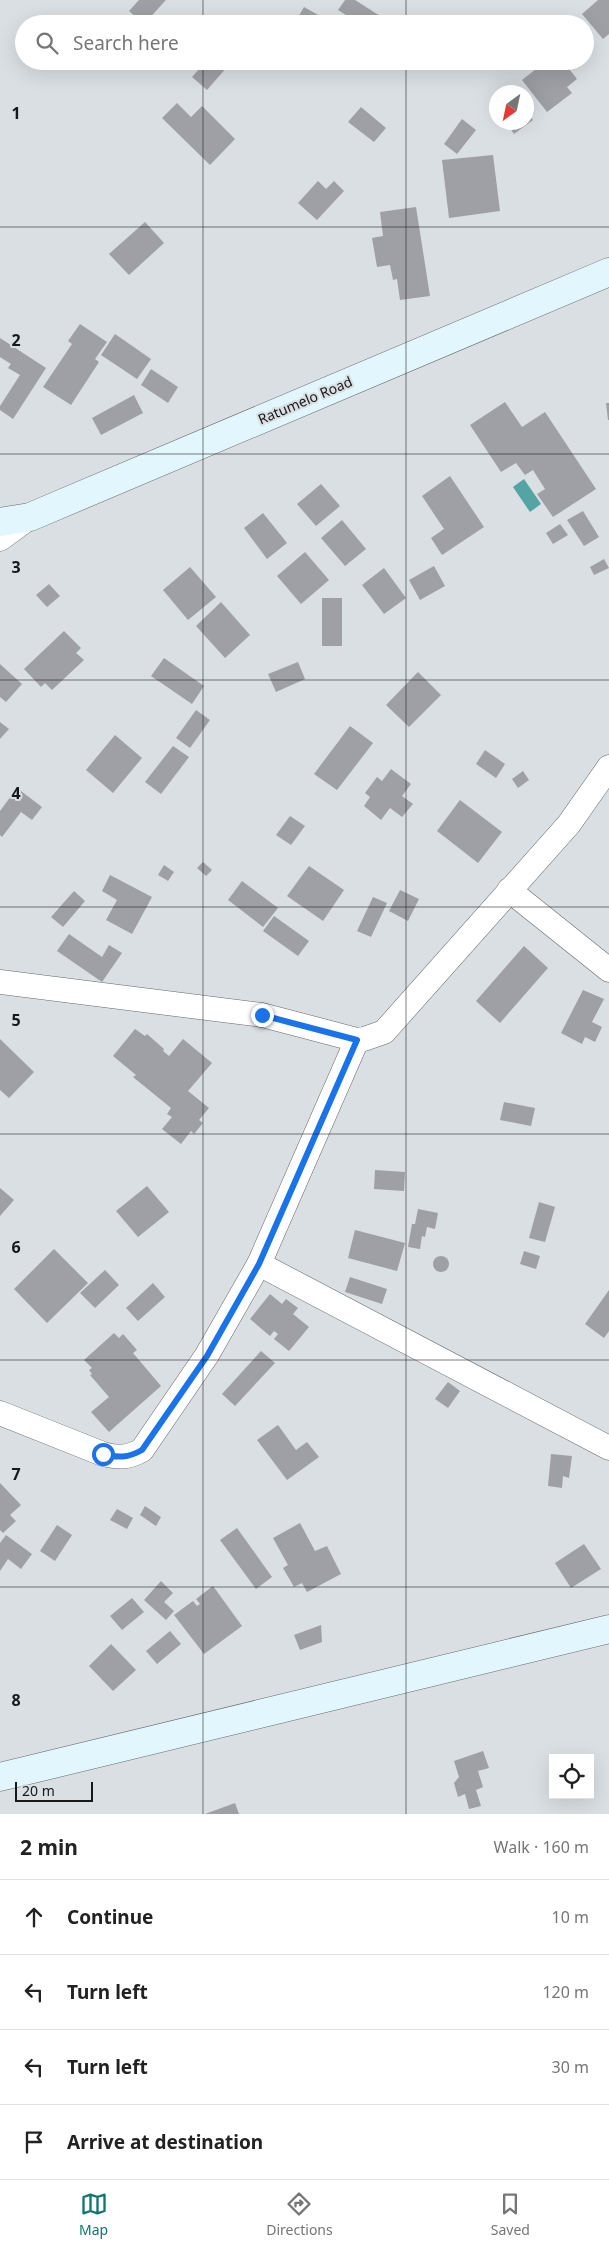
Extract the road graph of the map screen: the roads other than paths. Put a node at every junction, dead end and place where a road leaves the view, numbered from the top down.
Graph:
1 (607, 277) edge
2 (30, 517) junction
3 (0, 522) edge
4 (0, 538) edge
5 (609, 767) edge
6 (509, 890) junction
7 (609, 970) edge
8 (0, 982) edge
9 (357, 1040) junction
10 (259, 1264) junction
11 (0, 1413) edge
12 (609, 1448) edge
13 (609, 1629) edge
14 (0, 1777) edge

1 - 2 street, Ratumelo Road
2 - 3 street, Ratumelo Road
2 - 4 street
5 - 6 street
6 - 7 street
6 - 9 street
8 - 9 street
9 - 10 street
10 - 11 street
10 - 12 street
13 - 14 street

